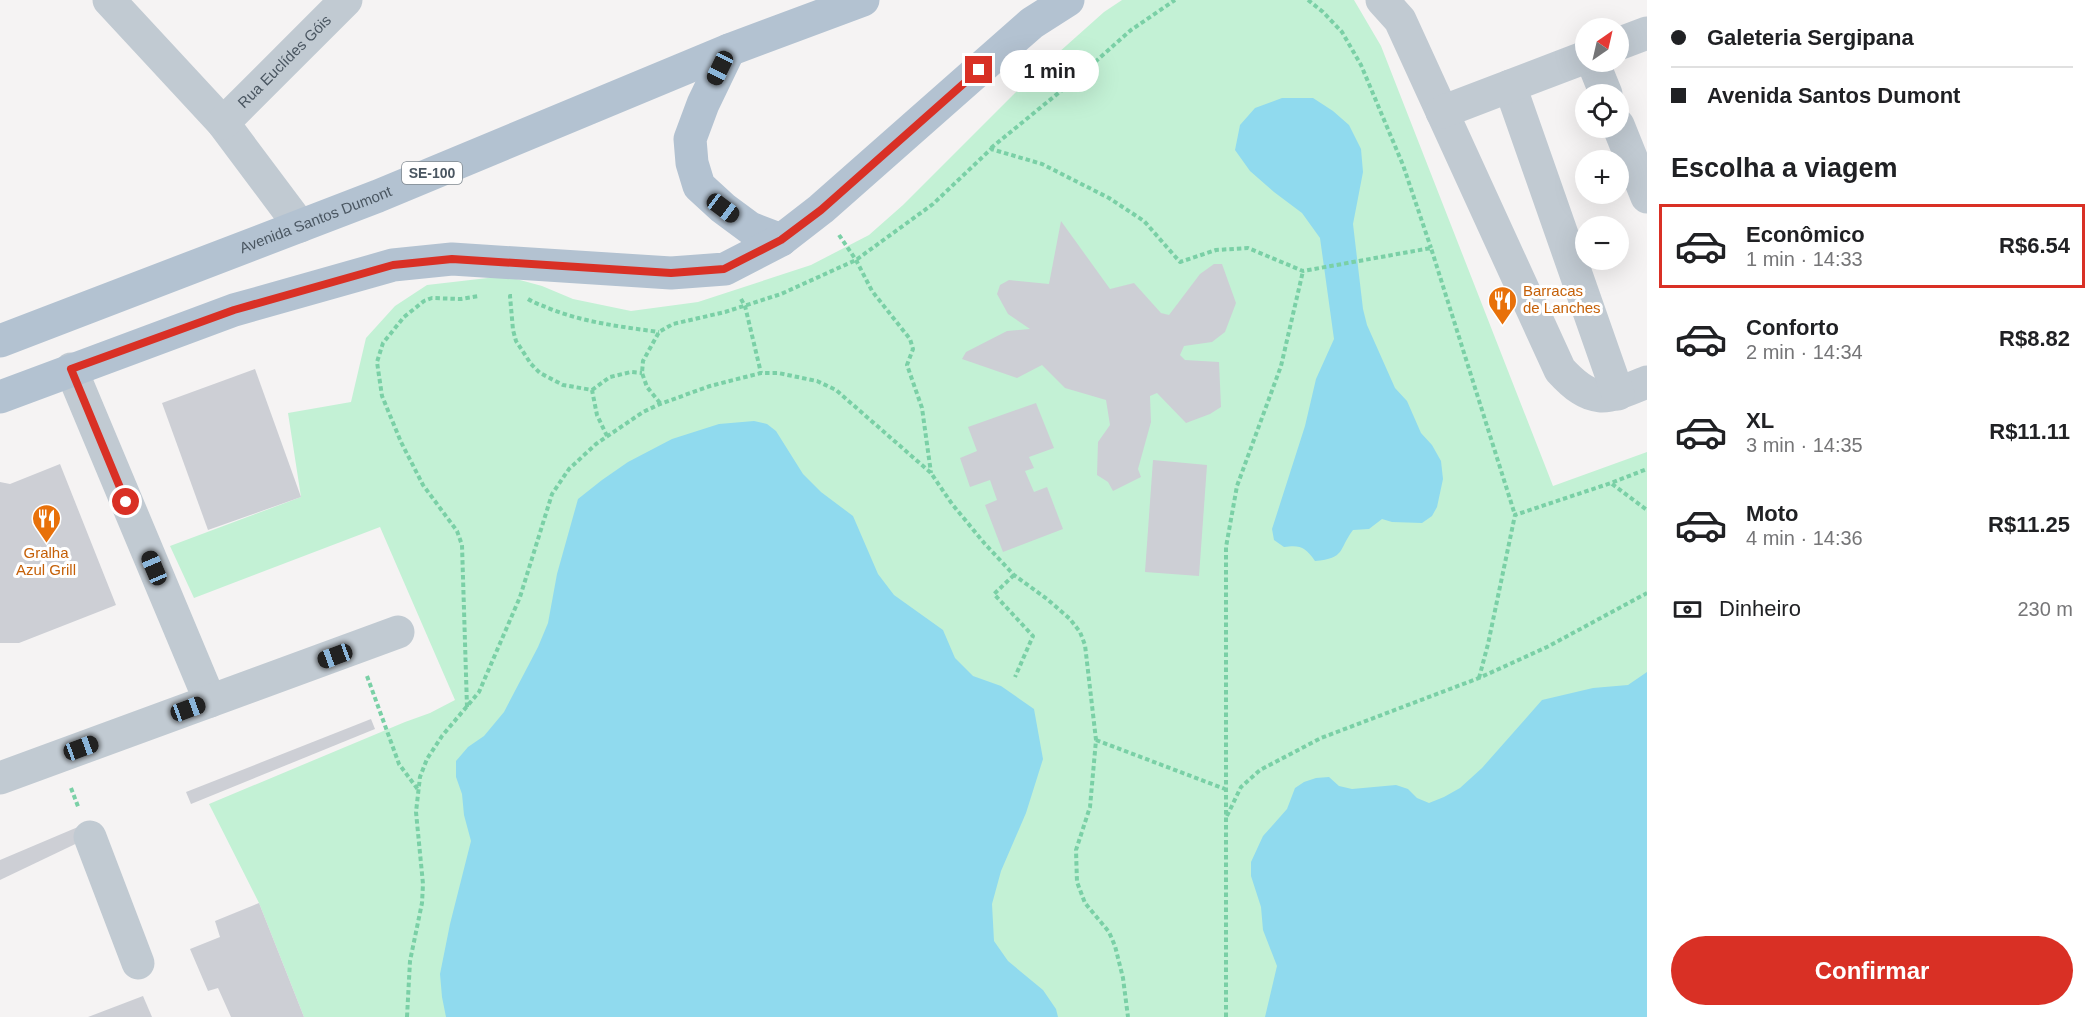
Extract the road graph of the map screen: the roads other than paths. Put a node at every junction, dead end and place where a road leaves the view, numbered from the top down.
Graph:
1 (109, 0) edge
2 (346, 0) edge
3 (863, 0) edge
4 (1068, 0) edge
5 (1382, 0) edge
6 (1647, 33) edge
7 (1629, 40) edge
8 (729, 50) junction
9 (1575, 61) edge
10 (1510, 86) junction
11 (1442, 111) junction
12 (223, 123) junction
13 (1623, 138) edge
14 (1647, 197) edge
15 (300, 226) junction
16 (781, 240) junction
17 (0, 341) edge
18 (71, 369) junction
19 (1633, 388) edge
20 (0, 397) edge
21 (398, 632) dead end
22 (210, 701) junction
23 (0, 778) edge
24 (90, 837) road end
25 (138, 963) dead end

1 - 12 street
2 - 12 street, Rua Euclídes Góis
3 - 8 main road, Avenida Santos Dumont / SE-100
4 - 16 main road
5 - 11 street
6 - 7 street
8 - 15 main road, Avenida Santos Dumont / SE-100
8 - 16 main road
9 - 10 street
10 - 11 street
10 - 19 street
11 - 19 street
12 - 15 street
13 - 14 street
15 - 17 main road, Avenida Santos Dumont / SE-100
16 - 18 main road
18 - 20 main road
18 - 22 street
21 - 22 street
22 - 23 street
24 - 25 street

